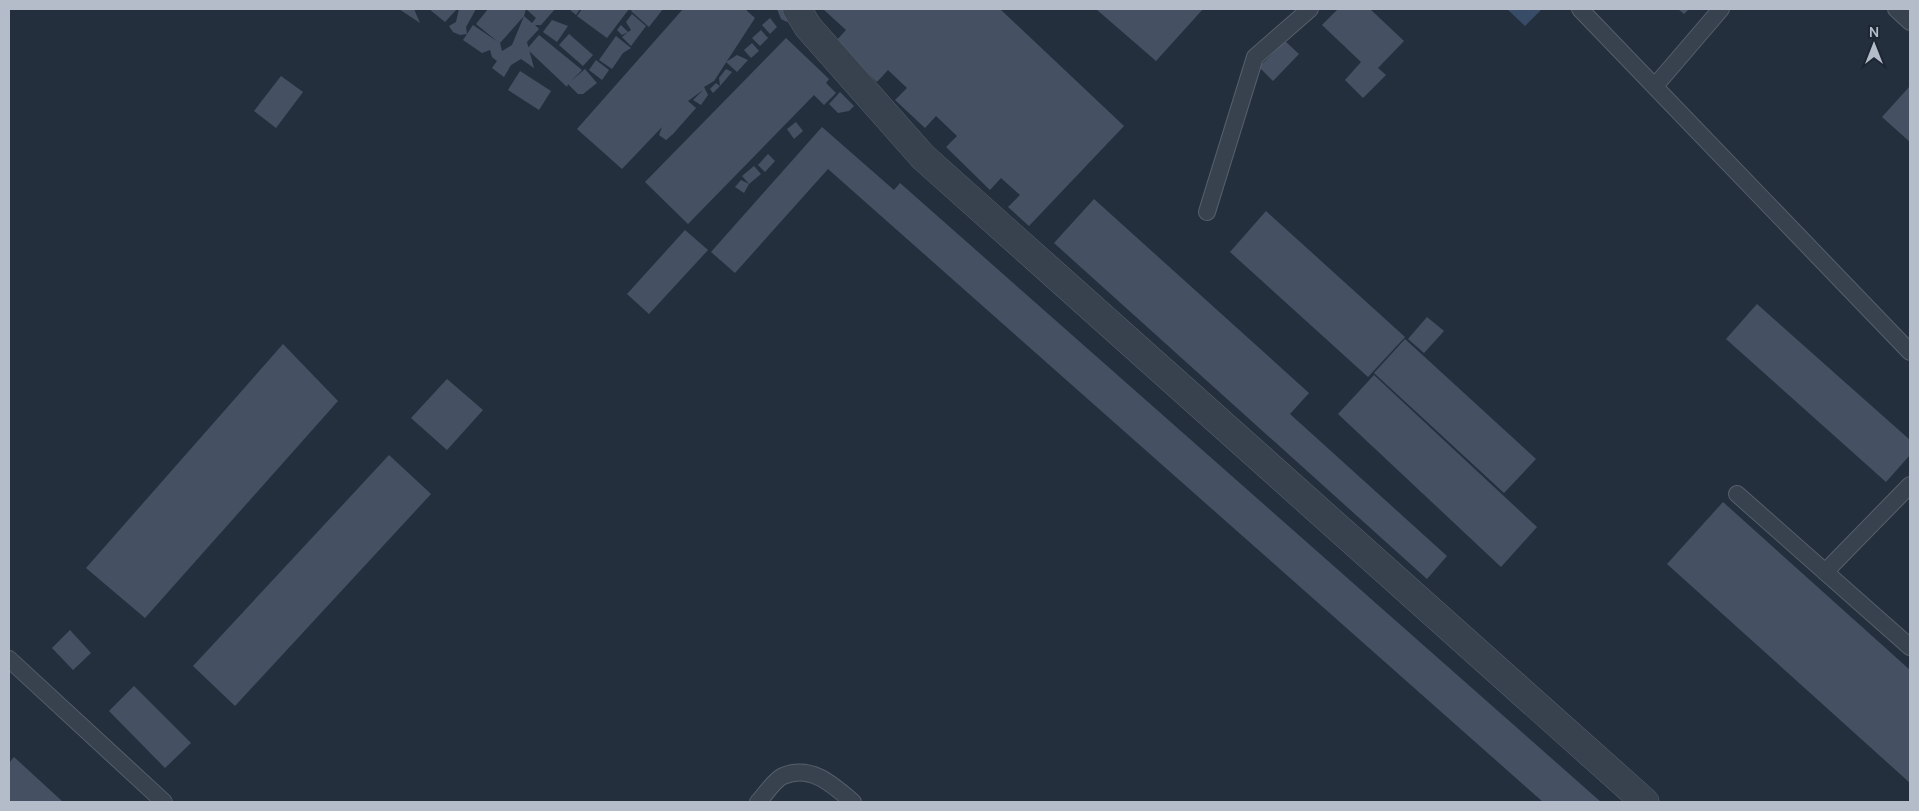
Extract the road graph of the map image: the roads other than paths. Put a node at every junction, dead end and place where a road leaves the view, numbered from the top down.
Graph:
1 (797, 9) edge
2 (1310, 9) edge
3 (1580, 9) edge
4 (1721, 9) edge
5 (1896, 9) edge
6 (1910, 22) edge
7 (1655, 86) junction
8 (1208, 212) dead end
9 (1910, 352) edge
10 (1910, 485) edge
11 (1738, 494) dead end
12 (1825, 572) junction
13 (1910, 647) edge
14 (9, 659) edge
15 (164, 802) edge
16 (758, 802) edge
17 (853, 802) edge
18 (1645, 802) edge

1 - 18 street
2 - 8 lane
3 - 7 lane
4 - 7 lane
5 - 6 lane
7 - 9 lane
10 - 12 lane
11 - 12 lane
12 - 13 lane
14 - 15 lane
16 - 17 lane

